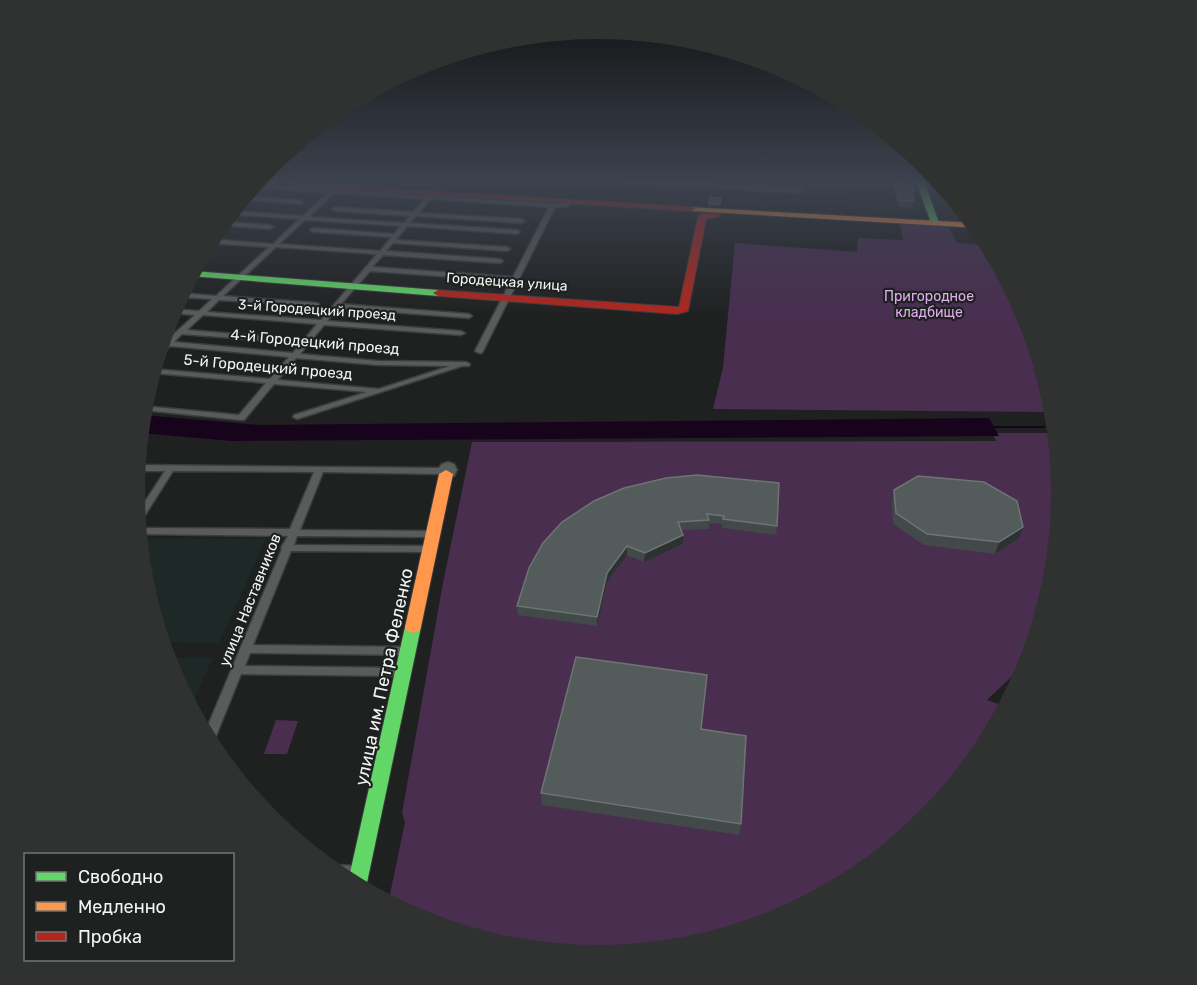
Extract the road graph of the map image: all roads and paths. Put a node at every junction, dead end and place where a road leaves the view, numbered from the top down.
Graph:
1 (294, 227) edge
2 (403, 227) edge
3 (447, 227) edge
4 (542, 227) edge
5 (700, 227) edge
6 (314, 230) dead end
7 (517, 232) dead end
8 (394, 238) junction
9 (220, 242) edge
10 (274, 246) junction
11 (507, 249) dead end
12 (381, 253) junction
13 (500, 261) dead end
14 (368, 269) junction
15 (201, 275) edge
16 (240, 278) junction
17 (515, 279) junction
18 (353, 286) junction
19 (190, 296) edge
20 (218, 298) junction
21 (505, 298) junction
22 (316, 305) dead end
23 (336, 306) junction
24 (183, 312) edge
25 (202, 313) junction
26 (469, 316) dead end
27 (322, 323) junction
28 (182, 332) junction
29 (461, 333) dead end
30 (172, 339) edge
31 (271, 339) dead end
32 (170, 344) edge
33 (479, 351) dead end
34 (295, 354) junction
35 (161, 371) edge
36 (272, 382) junction
37 (380, 391) junction
38 (153, 409) edge
39 (297, 417) dead end
40 (146, 468) edge
41 (171, 468) junction
42 (320, 469) junction
43 (444, 472) joint
44 (146, 508) edge
45 (147, 531) edge
46 (293, 533) junction
47 (432, 534) junction
48 (286, 548) junction
49 (429, 549) junction
50 (246, 649) junction
51 (408, 651) junction
52 (237, 669) junction
53 (404, 672) junction
54 (212, 730) edge
55 (350, 872) edge
56 (360, 872) junction
57 (359, 877) edge

1 - 10 street
2 - 8 street
3 - 7 street
4 - 17 street
5 - 21 street, Городецкая улица
6 - 8 street
8 - 11 street
8 - 12 street
9 - 10 street
10 - 12 street
10 - 16 street
12 - 13 street
12 - 14 street
14 - 17 street
14 - 18 street
15 - 16 street, Городецкая улица
16 - 18 street, Городецкая улица
16 - 20 street
17 - 21 street
18 - 21 street, Городецкая улица
18 - 23 street
19 - 20 street
20 - 22 street
20 - 25 street
21 - 33 street
23 - 26 street
23 - 27 street
24 - 25 street, 3-й Городецкий проезд
25 - 27 street, 3-й Городецкий проезд
25 - 28 street
27 - 29 street, 3-й Городецкий проезд
27 - 34 street
28 - 30 street
28 - 31 street
32 - 34 street, 4-й Городецкий проезд
34 - 36 street
34 - 37 street, 4-й Городецкий проезд
35 - 36 street, 5-й Городецкий проезд
36 - 37 street, 5-й Городецкий проезд
36 - 38 street
37 - 39 street
40 - 41 street
41 - 42 street
41 - 44 street
42 - 43 street
42 - 46 street, улица Наставников
43 - 47 street, улица им. Петра Феленко
45 - 46 street
46 - 47 street
46 - 48 street, улица Наставников
47 - 49 street, улица им. Петра Феленко
48 - 49 street
48 - 50 street, улица Наставников
49 - 51 street, улица им. Петра Феленко
50 - 51 street
50 - 52 street, улица Наставников
51 - 53 street, улица им. Петра Феленко
52 - 53 street
52 - 54 street, улица Наставников
53 - 56 street, улица им. Петра Феленко
55 - 56 street
56 - 57 street, улица им. Петра Феленко

